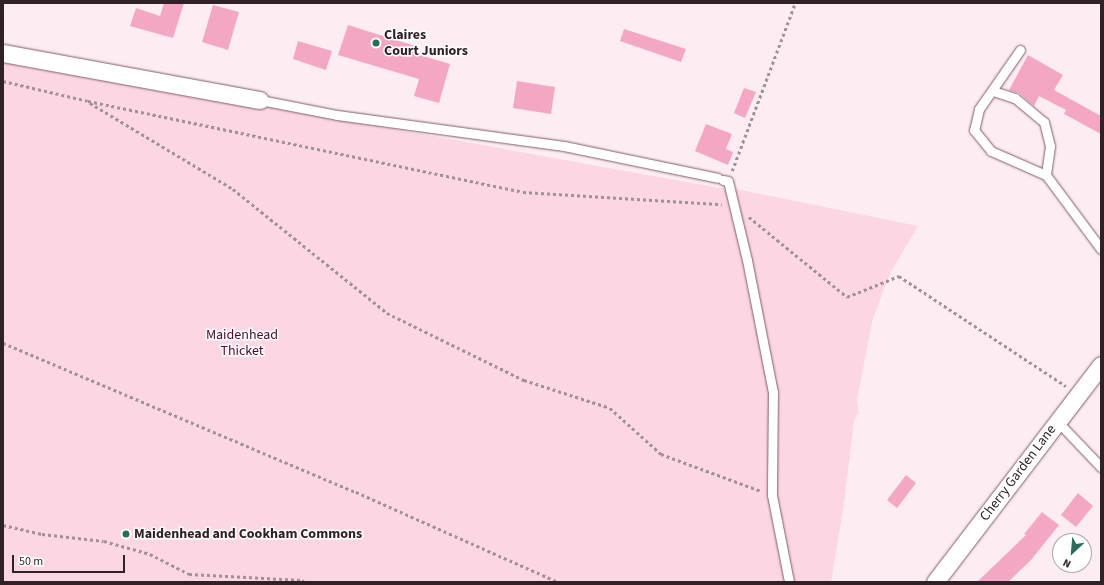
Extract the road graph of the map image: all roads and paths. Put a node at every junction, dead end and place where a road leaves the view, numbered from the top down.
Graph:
1 (795, 3) edge
2 (1020, 50) dead end
3 (3, 52) edge
4 (3, 81) edge
5 (993, 91) junction
6 (260, 100) joint
7 (88, 101) junction
8 (1046, 175) junction
9 (723, 180) junction
10 (734, 205) junction
11 (1101, 248) edge
12 (3, 343) edge
13 (1101, 365) edge
14 (1078, 393) junction
15 (1057, 421) junction
16 (1101, 467) edge
17 (772, 495) junction
18 (3, 525) edge
19 (304, 582) edge
20 (558, 582) edge
21 (789, 582) edge
22 (935, 582) edge

1 - 9 path
2 - 5 lane
3 - 6 street
4 - 7 path
5 - 8 lane
5 - 8 lane
6 - 9 lane
7 - 10 path
7 - 17 path
8 - 11 lane
9 - 10 lane
10 - 14 path
10 - 17 lane
12 - 20 path
13 - 14 street, Cherry Garden Lane
14 - 15 street, Cherry Garden Lane
15 - 16 lane
15 - 22 street, Cherry Garden Lane
17 - 21 lane
18 - 19 path

